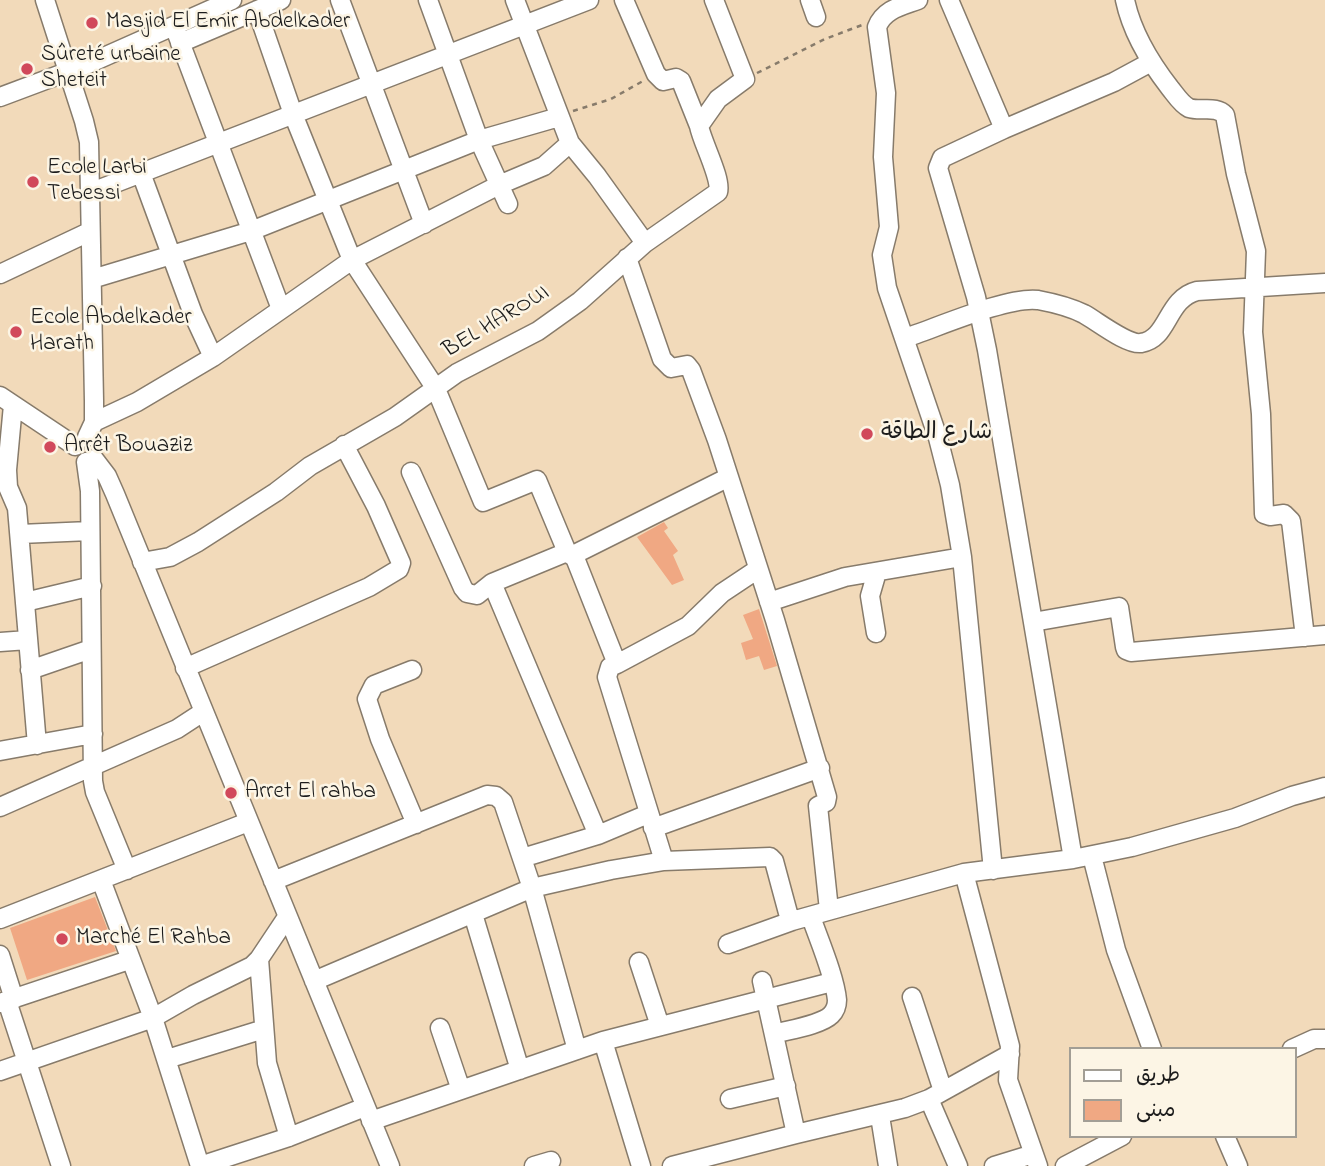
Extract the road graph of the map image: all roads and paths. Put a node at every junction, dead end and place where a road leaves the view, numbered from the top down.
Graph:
1 (45, 0) edge
2 (232, 0) edge
3 (281, 0) edge
4 (340, 0) edge
5 (428, 0) edge
6 (515, 0) edge
7 (589, 0) edge
8 (624, 0) edge
9 (714, 0) edge
10 (918, 0) edge
11 (949, 0) edge
12 (1125, 0) edge
13 (257, 10) junction
14 (881, 18) junction
15 (525, 25) junction
16 (177, 35) junction
17 (448, 55) junction
18 (1151, 62) junction
19 (88, 64) junction
20 (61, 73) junction
21 (656, 75) junction
22 (745, 79) junction
23 (372, 84) junction
24 (0, 97) edge
25 (79, 104) junction
26 (293, 114) junction
27 (559, 117) junction
28 (699, 126) junction
29 (1004, 129) junction
30 (479, 141) junction
31 (220, 143) junction
32 (569, 143) junction
33 (404, 171) junction
34 (142, 173) junction
35 (499, 185) junction
36 (92, 192) junction
37 (328, 202) junction
38 (508, 204) dead end
39 (424, 224) junction
40 (251, 231) junction
41 (89, 232) junction
42 (645, 243) junction
43 (172, 256) junction
44 (627, 258) junction
45 (352, 260) junction
46 (0, 274) edge
47 (92, 279) junction
48 (1325, 283) edge
49 (1256, 286) junction
50 (281, 309) junction
51 (978, 313) junction
52 (905, 338) junction
53 (213, 357) junction
54 (436, 389) junction
55 (7, 401) edge
56 (85, 435) junction
57 (344, 445) junction
58 (90, 461) junction
59 (411, 472) dead end
60 (729, 477) junction
61 (4, 490) edge
62 (90, 531) junction
63 (20, 534) junction
64 (570, 554) junction
65 (961, 557) junction
66 (142, 562) junction
67 (758, 569) junction
68 (877, 572) junction
69 (492, 583) junction
70 (92, 586) junction
71 (26, 602) junction
72 (769, 602) junction
73 (1033, 622) junction
74 (876, 633) dead end
75 (1325, 635) edge
76 (1305, 637) junction
77 (28, 640) junction
78 (0, 642) edge
79 (92, 649) junction
80 (617, 664) junction
81 (185, 668) junction
82 (30, 670) junction
83 (412, 670) dead end
84 (203, 712) junction
85 (93, 734) junction
86 (37, 745) junction
87 (0, 751) edge
88 (92, 766) junction
89 (820, 768) junction
90 (1325, 787) edge
91 (0, 807) edge
92 (650, 821) junction
93 (248, 822) junction
94 (416, 824) junction
95 (598, 835) junction
96 (1092, 856) junction
97 (522, 858) junction
98 (1073, 859) junction
99 (664, 861) junction
100 (127, 870) junction
101 (993, 870) junction
102 (964, 873) junction
103 (101, 880) junction
104 (273, 881) junction
105 (532, 888) junction
106 (829, 910) junction
107 (473, 914) junction
108 (811, 916) junction
109 (287, 917) junction
110 (0, 919) edge
111 (793, 921) junction
112 (728, 944) dead end
113 (0, 955) edge
114 (259, 959) junction
115 (129, 960) junction
116 (639, 962) dead end
117 (314, 981) junction
118 (832, 982) junction
119 (764, 990) junction
120 (912, 997) dead end
121 (7, 1001) edge
122 (153, 1018) junction
123 (660, 1026) junction
124 (440, 1028) dead end
125 (264, 1029) junction
126 (774, 1034) junction
127 (1325, 1039) edge
128 (603, 1041) junction
129 (1151, 1047) edge
130 (1296, 1047) edge
131 (577, 1050) junction
132 (1010, 1054) junction
133 (167, 1059) junction
134 (27, 1062) junction
135 (520, 1070) junction
136 (0, 1071) edge
137 (786, 1086) junction
138 (461, 1090) junction
139 (936, 1095) junction
140 (730, 1099) dead end
141 (368, 1114) junction
142 (880, 1116) junction
143 (796, 1133) junction
144 (289, 1137) junction
145 (1118, 1138) edge
146 (1227, 1138) edge
147 (1035, 1160) edge
148 (233, 1162) edge
149 (61, 1166) edge
150 (200, 1166) edge
151 (390, 1166) edge
152 (640, 1166) edge
153 (672, 1166) edge
154 (888, 1166) edge
155 (958, 1166) edge
156 (994, 1166) edge
157 (1065, 1166) edge
158 (1238, 1166) edge

1 - 20 street
2 - 16 street
3 - 13 street
4 - 23 street
5 - 17 street
6 - 15 street
7 - 15 street
8 - 21 street
9 - 22 street
10 - 14 street
11 - 29 street
12 - 18 street
13 - 16 street
13 - 26 street
14 - 22 path
14 - 52 street
15 - 17 street
15 - 27 street
16 - 19 street
16 - 31 street
17 - 23 street
17 - 30 street
18 - 29 street
18 - 49 street
19 - 20 street
19 - 25 street
20 - 24 street
20 - 25 street
21 - 27 path
21 - 28 street
22 - 28 street
23 - 26 street
23 - 33 street
25 - 36 street
26 - 31 street
26 - 37 street
27 - 30 street
27 - 32 street
28 - 42 street, BEL HAROUI
29 - 51 street
30 - 33 street
30 - 35 street
31 - 34 street
31 - 40 street
32 - 35 street
32 - 42 street
33 - 37 street
33 - 39 street
34 - 36 street
34 - 43 street
35 - 38 street
35 - 39 street
36 - 41 street
37 - 40 street
37 - 45 street
39 - 45 street
40 - 43 street
40 - 50 street
41 - 46 street
41 - 47 street
42 - 44 street, BEL HAROUI
43 - 47 street
43 - 53 street
44 - 54 street, BEL HAROUI
44 - 60 street
45 - 50 street
45 - 54 street
47 - 56 street
48 - 49 street
49 - 51 street
49 - 76 street
50 - 53 street
51 - 52 street
51 - 73 street
52 - 65 street
53 - 56 street
54 - 57 street, BEL HAROUI
54 - 64 street
55 - 56 street
55 - 61 street
56 - 58 street
57 - 66 street, BEL HAROUI
57 - 81 street
58 - 62 street
58 - 66 street
59 - 69 street
60 - 64 street
60 - 67 street
61 - 63 street
62 - 63 street
62 - 70 street
63 - 71 street
64 - 69 street
64 - 80 street
65 - 68 street
65 - 101 street
66 - 81 street
67 - 72 street
67 - 80 street
68 - 72 street
68 - 74 street
69 - 95 street
70 - 71 street
70 - 79 street
71 - 77 street
72 - 89 street
73 - 76 street
73 - 98 street
75 - 76 street
77 - 78 street
77 - 82 street
79 - 82 street
79 - 85 street
80 - 92 street
81 - 84 street
82 - 86 street
83 - 94 street
84 - 88 street
84 - 93 street
85 - 86 street
85 - 88 street
86 - 87 street
88 - 91 street
88 - 100 street
89 - 92 street
89 - 106 street
90 - 96 street
92 - 95 street
92 - 99 street
93 - 100 street
93 - 104 street
94 - 97 street
94 - 104 street
95 - 97 street
96 - 98 street
96 - 129 street
97 - 105 street
98 - 101 street
99 - 105 street
99 - 111 street
100 - 103 street
101 - 102 street
102 - 106 street
102 - 132 street
103 - 110 street
103 - 115 street
104 - 109 street
105 - 107 street
105 - 131 street
106 - 108 street
107 - 117 street
107 - 135 street
108 - 111 street
108 - 118 street
109 - 114 street
109 - 117 street
111 - 112 street
113 - 121 street
114 - 122 street
114 - 125 street
115 - 121 street
115 - 122 street
116 - 123 street
117 - 141 street
118 - 119 street
118 - 126 street
119 - 123 street
119 - 126 street
120 - 139 street
121 - 134 street
122 - 133 street
122 - 134 street
123 - 128 street
124 - 138 street
125 - 133 street
125 - 144 street
126 - 137 street
127 - 130 street
128 - 131 street
128 - 152 street
131 - 135 street
132 - 139 street
132 - 147 street
133 - 150 street
134 - 136 street
134 - 149 street
135 - 138 street
137 - 140 street
137 - 143 street
138 - 141 street
139 - 142 street
139 - 155 street
141 - 144 street
141 - 151 street
142 - 143 street
142 - 154 street
143 - 153 street
144 - 148 street
145 - 157 street
146 - 158 street
147 - 156 street
148 - 150 street

